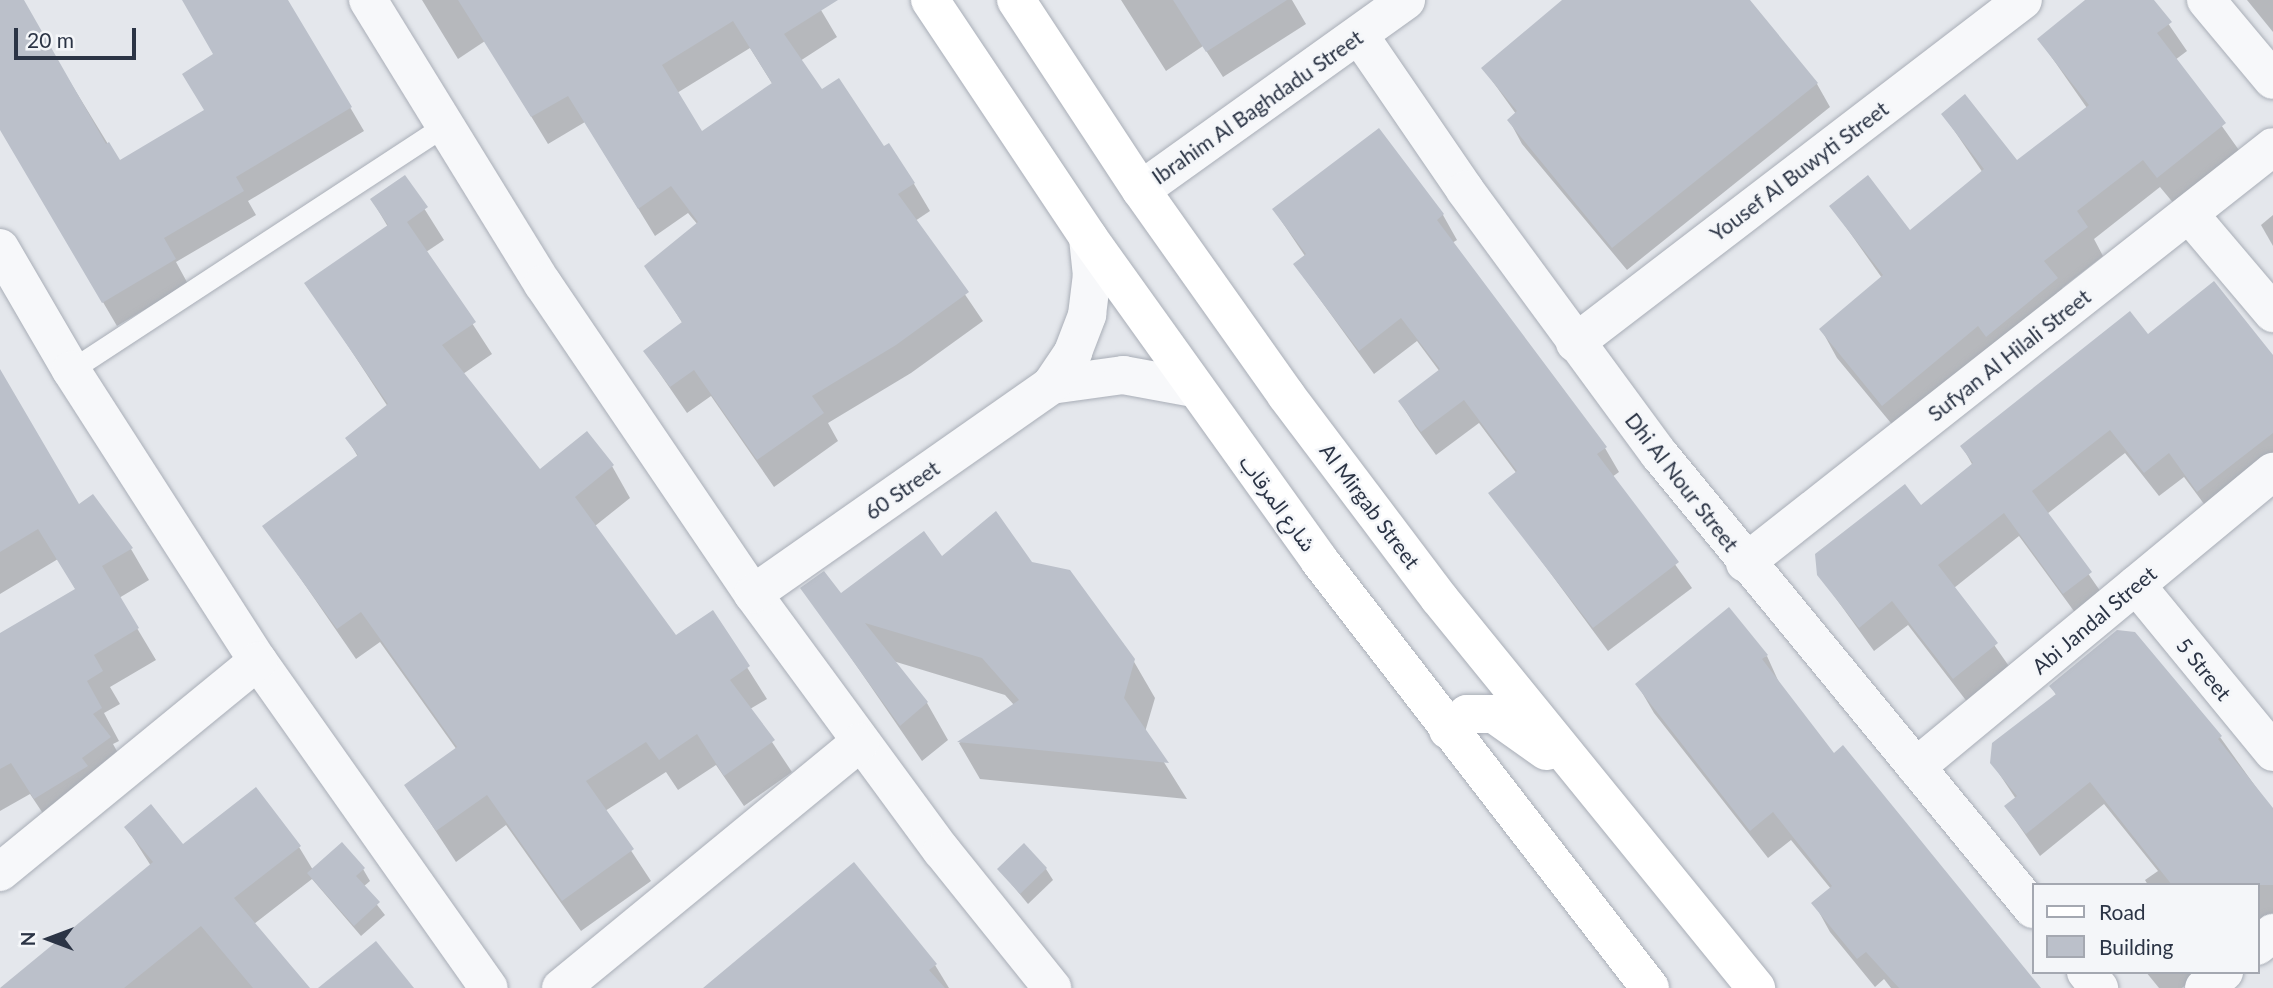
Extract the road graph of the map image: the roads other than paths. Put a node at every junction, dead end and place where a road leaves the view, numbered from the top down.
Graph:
1 (368, 0) edge
2 (930, 0) edge
3 (1016, 0) edge
4 (1406, 0) edge
5 (2023, 0) edge
6 (2206, 0) edge
7 (1359, 35) junction
8 (2273, 80) edge
9 (444, 126) junction
10 (2273, 147) edge
11 (1141, 190) junction
12 (2189, 214) junction
13 (1088, 237) junction
14 (0, 248) edge
15 (2273, 313) edge
16 (1575, 343) junction
17 (71, 370) junction
18 (1051, 385) junction
19 (1194, 388) junction
20 (2273, 472) edge
21 (1745, 563) junction
22 (2136, 585) junction
23 (753, 594) junction
24 (258, 661) junction
25 (1448, 730) junction
26 (860, 741) junction
27 (2273, 752) edge
28 (1916, 767) junction
29 (1592, 785) junction
30 (0, 872) edge
31 (2032, 908) edge
32 (2273, 933) edge
33 (2259, 944) edge
34 (2088, 974) edge
35 (2222, 974) edge
36 (1042, 980) edge
37 (1642, 980) edge
38 (489, 988) edge
39 (561, 988) edge
40 (1756, 988) edge
41 (2099, 988) edge
42 (2204, 988) edge

1 - 9 street
2 - 13 main road, شارع المرقاب
3 - 11 main road, Al Mirgab Street
4 - 7 street, Ibrahim Al Baghdadu Street
5 - 16 street, Yousef Al Buwyti Street
6 - 8 street
7 - 11 street, Ibrahim Al Baghdadu Street
7 - 16 street, Dhi Al Nour Street
9 - 17 lane
9 - 23 street
10 - 12 street, Sufyan Al Hilali Street
11 - 29 main road, Al Mirgab Street
12 - 15 street
12 - 21 street, Sufyan Al Hilali Street
13 - 18 street, 60 Street
13 - 19 main road, شارع المرقاب
14 - 17 street
16 - 21 street, Dhi Al Nour Street
17 - 24 street
18 - 19 street, 60 Street
18 - 23 street, 60 Street
19 - 25 main road, شارع المرقاب
20 - 22 street, Abi Jandal Street
21 - 28 street, Dhi Al Nour Street
22 - 27 street, 5 Street
22 - 28 street, Abi Jandal Street
23 - 26 street
24 - 30 street
24 - 38 street
25 - 29 main road
25 - 37 main road, شارع المرقاب
26 - 36 street
26 - 39 street
28 - 31 street, Dhi Al Nour Street
29 - 40 main road, Al Mirgab Street
32 - 33 street
34 - 41 street
35 - 42 street

